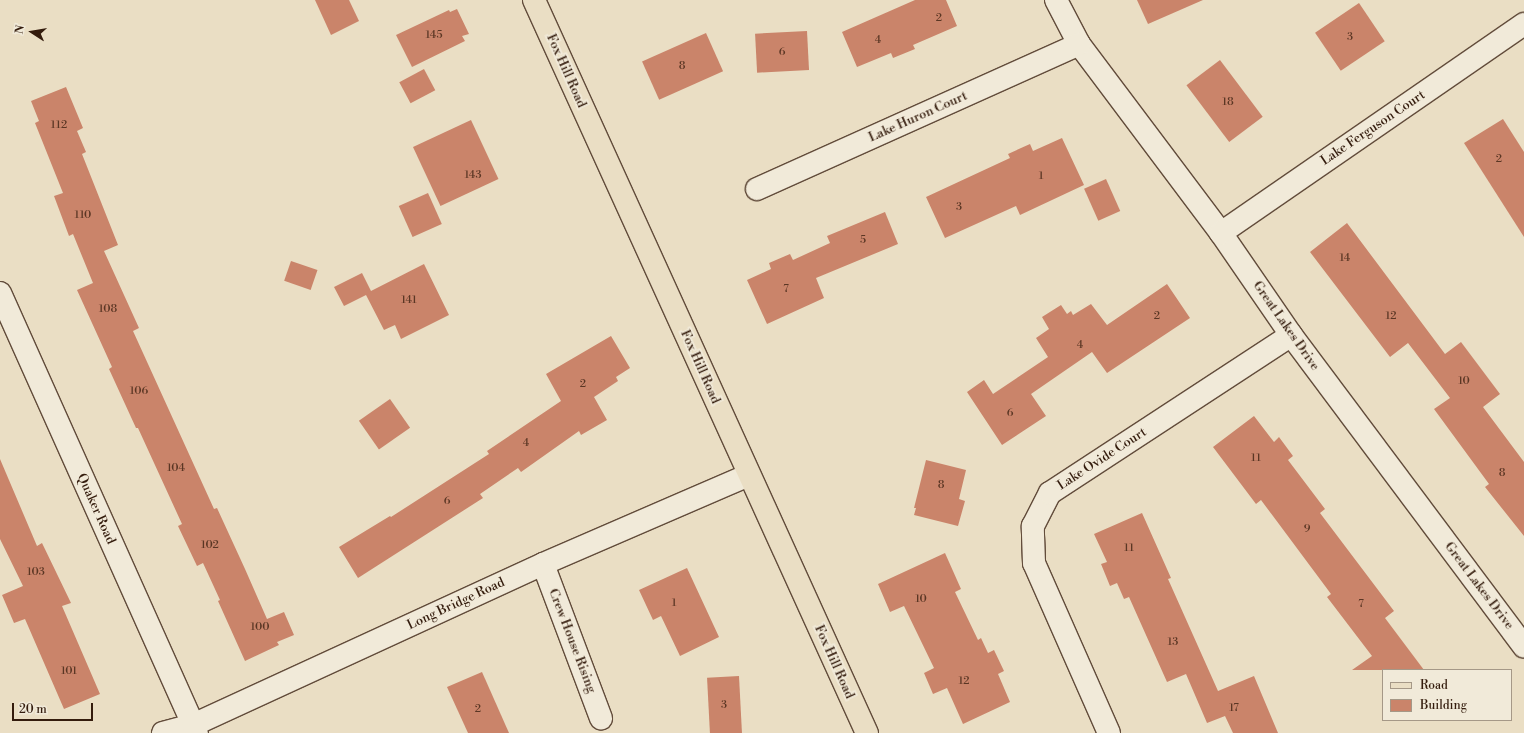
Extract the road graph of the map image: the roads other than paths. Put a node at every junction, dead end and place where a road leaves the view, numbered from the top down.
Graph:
1 (534, 0) edge
2 (1056, 0) edge
3 (1524, 24) edge
4 (1079, 44) junction
5 (757, 189) dead end
6 (1221, 232) junction
7 (0, 293) edge
8 (1291, 335) junction
9 (749, 474) junction
10 (543, 564) junction
11 (1524, 647) edge
12 (601, 718) dead end
13 (195, 729) edge
14 (163, 733) edge
15 (867, 733) edge
16 (1109, 733) edge

1 - 9 main road, Fox Hill Road
2 - 4 street, Great Lakes Drive
3 - 6 street, Lake Ferguson Court
4 - 5 street, Lake Huron Court
4 - 6 street, Great Lakes Drive
6 - 8 street, Great Lakes Drive
7 - 13 street, Quaker Road
8 - 11 street, Great Lakes Drive
8 - 16 street, Lake Ovide Court
9 - 10 street, Long Bridge Road
9 - 15 main road, Fox Hill Road
10 - 12 street, Crew House Rising
10 - 13 street, Long Bridge Road
13 - 14 street, Long Bridge Road

